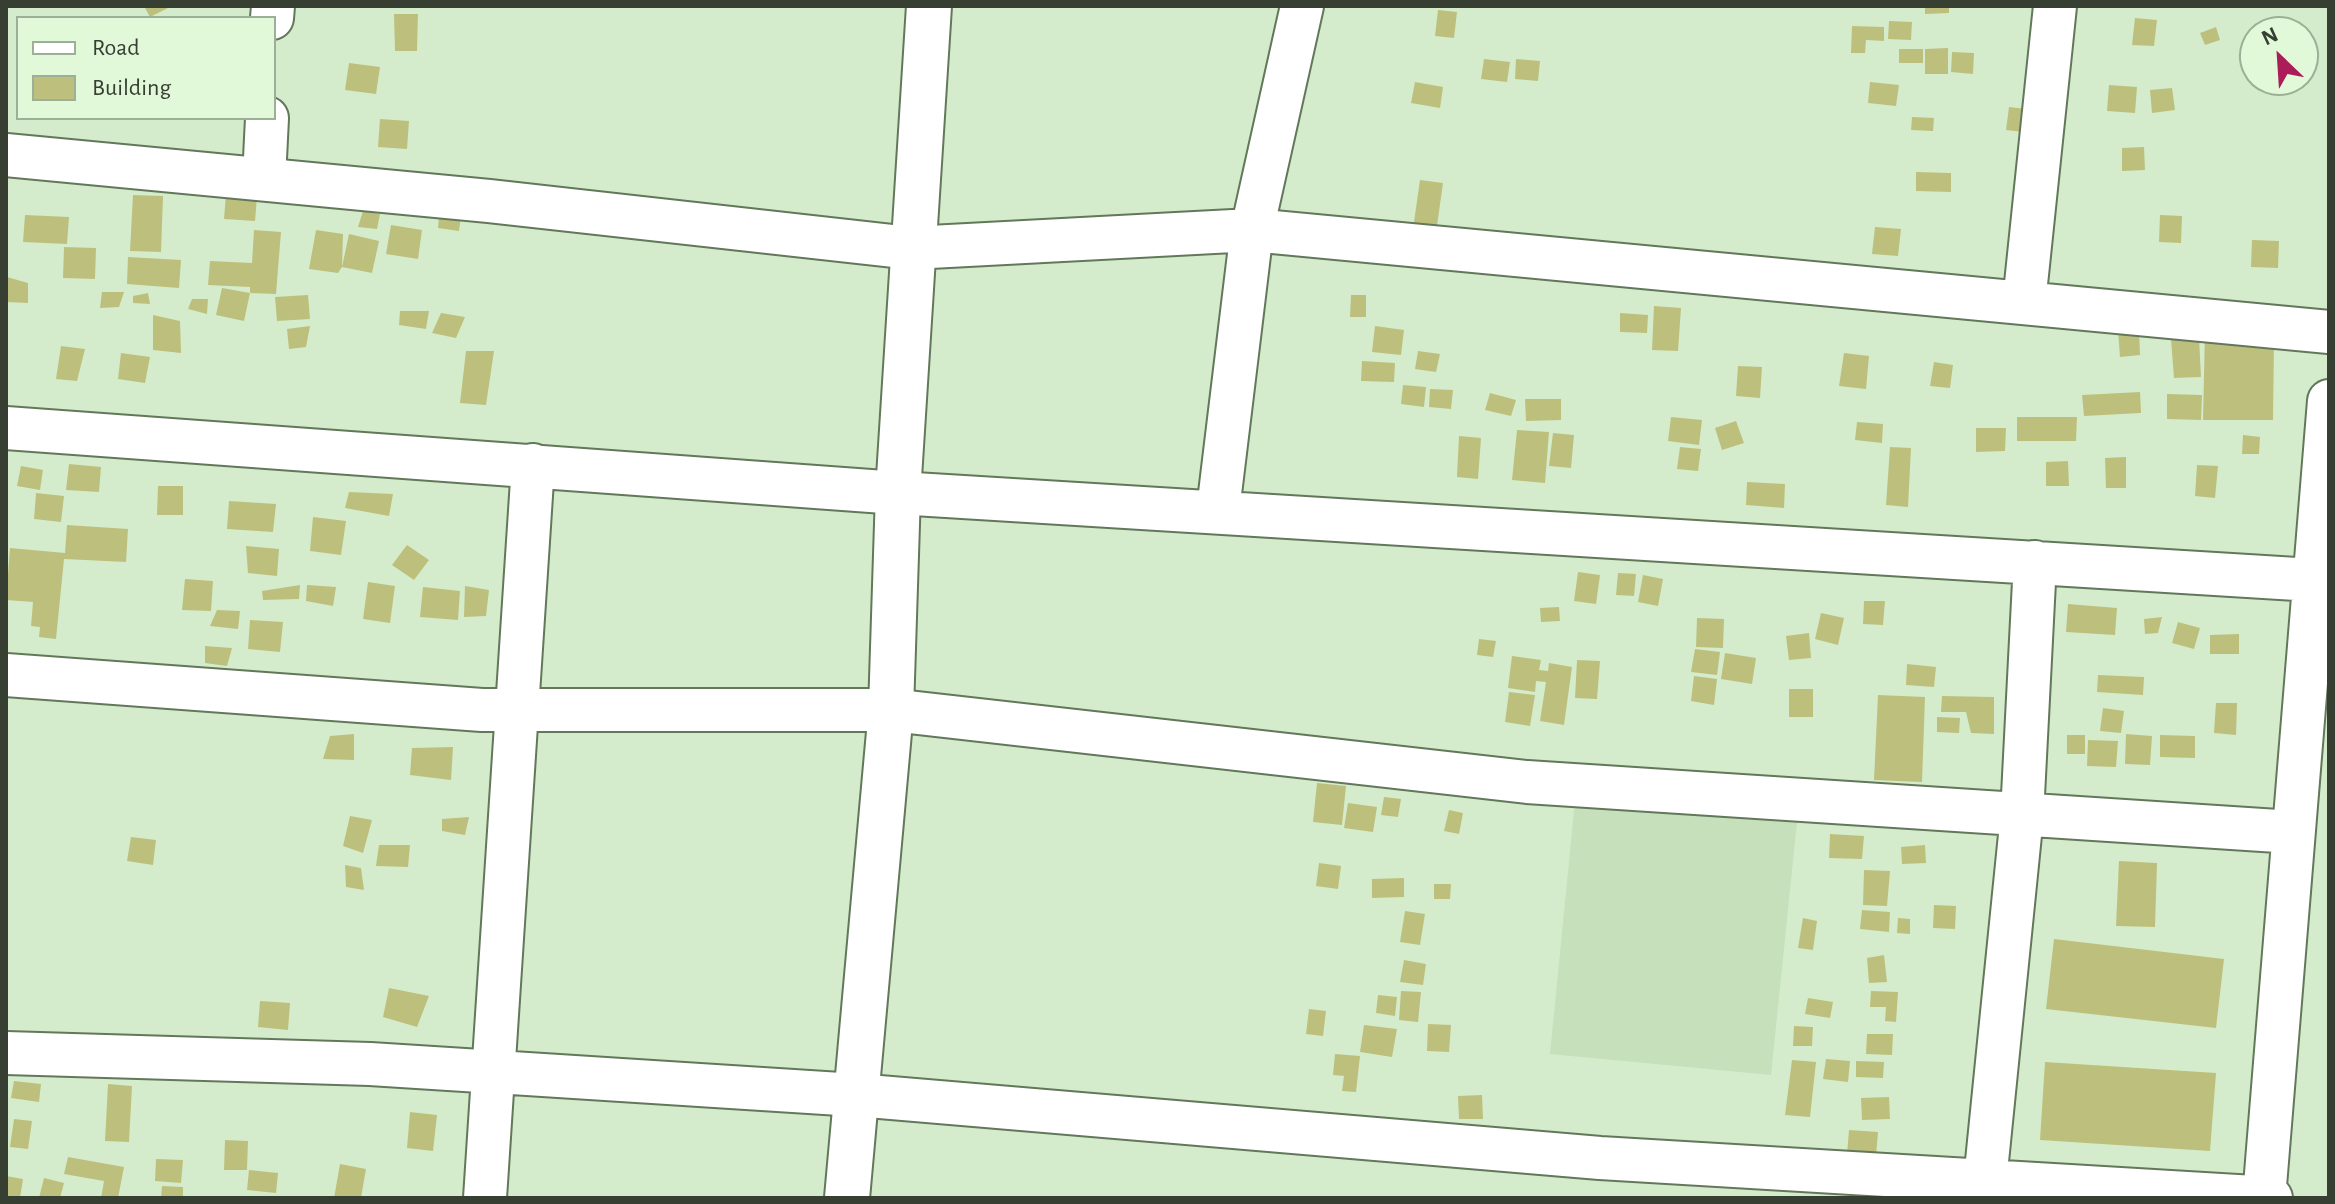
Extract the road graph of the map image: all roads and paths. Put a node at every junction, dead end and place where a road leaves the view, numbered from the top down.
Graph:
1 (929, 6) edge
2 (1302, 6) edge
3 (2055, 6) edge
4 (267, 120) edge
5 (6, 155) edge
6 (264, 179) junction
7 (1252, 230) junction
8 (911, 248) junction
9 (2024, 303) junction
10 (2329, 332) edge
11 (2329, 401) edge
12 (6, 428) edge
13 (533, 465) junction
14 (898, 493) junction
15 (1218, 510) junction
16 (2035, 562) junction
17 (2322, 580) edge
18 (6, 675) edge
19 (518, 710) junction
20 (891, 710) junction
21 (2022, 815) junction
22 (2293, 832) junction
23 (6, 1053) edge
24 (496, 1072) junction
25 (856, 1095) junction
26 (1985, 1181) junction
27 (485, 1198) edge
28 (847, 1198) edge
29 (2264, 1198) edge
30 (2271, 1198) edge

1 - 8 main road
2 - 7 street
3 - 9 street
4 - 6 street
5 - 6 street
6 - 8 street
7 - 8 street
7 - 9 street
7 - 15 street
8 - 14 main road
9 - 10 street
11 - 17 street
12 - 13 street
13 - 14 street
13 - 19 street
14 - 15 street
14 - 20 main road
15 - 16 street
16 - 17 street
16 - 21 street
17 - 22 street
18 - 19 street
19 - 20 street
19 - 24 street
20 - 21 street
20 - 25 main road
21 - 22 street
21 - 26 street
22 - 29 street
23 - 24 street
24 - 25 street
24 - 27 street
25 - 26 street
25 - 28 main road
26 - 29 street
29 - 30 street

